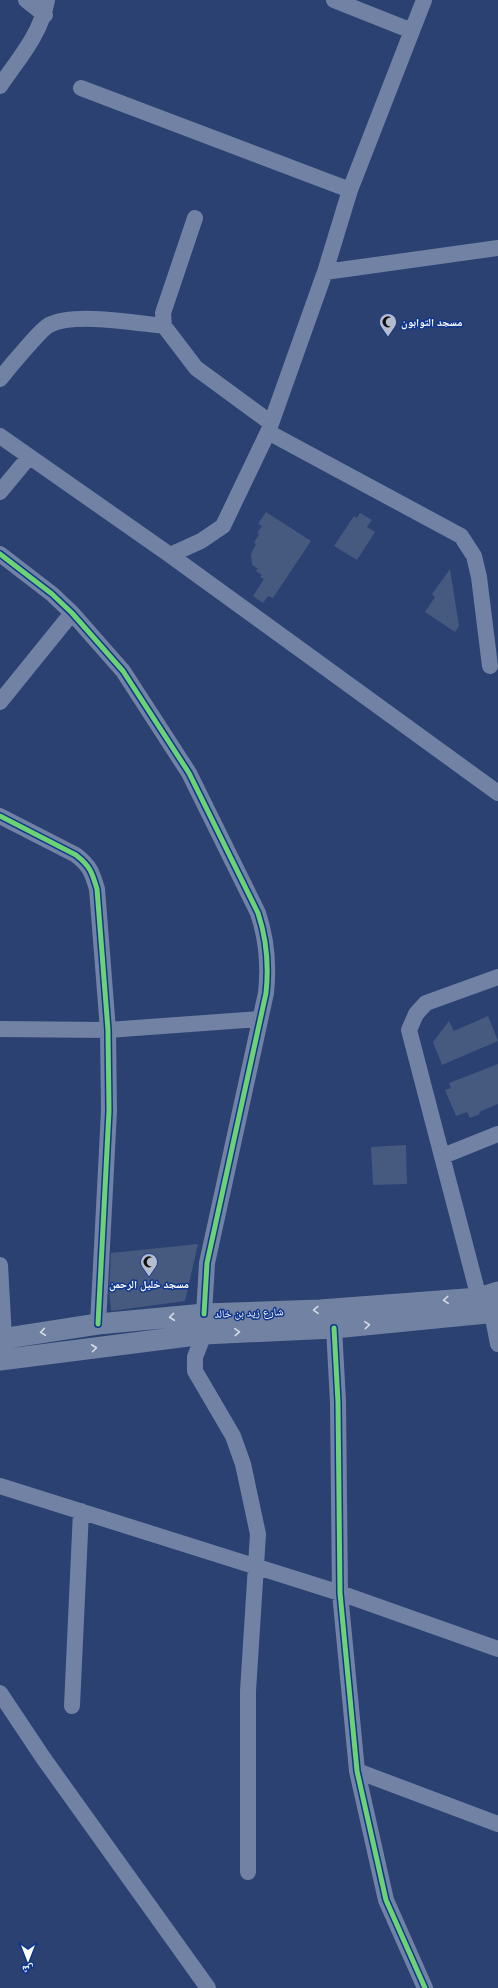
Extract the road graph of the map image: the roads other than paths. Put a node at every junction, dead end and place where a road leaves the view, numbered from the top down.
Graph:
1 (26, 0) edge
2 (334, 0) edge
3 (424, 0) edge
4 (46, 7) edge
5 (412, 31) junction
6 (0, 86) edge
7 (82, 88) dead end
8 (350, 190) junction
9 (195, 218) dead end
10 (498, 248) edge
11 (325, 272) junction
12 (164, 326) junction
13 (0, 379) edge
14 (269, 427) junction
15 (0, 436) edge
16 (29, 457) junction
17 (0, 492) edge
18 (0, 554) edge
19 (170, 555) junction
20 (72, 613) junction
21 (490, 666) dead end
22 (0, 702) edge
23 (498, 793) edge
24 (0, 816) edge
25 (498, 977) edge
26 (260, 1019) junction
27 (0, 1029) edge
28 (108, 1030) junction
29 (498, 1134) edge
30 (443, 1156) junction
31 (0, 1265) edge
32 (492, 1304) edge
33 (98, 1324) junction
34 (204, 1324) junction
35 (334, 1328) junction
36 (2, 1339) edge
37 (498, 1344) edge
38 (0, 1360) edge
39 (0, 1486) edge
40 (82, 1511) junction
41 (257, 1566) junction
42 (340, 1593) junction
43 (498, 1649) edge
44 (0, 1693) edge
45 (72, 1706) dead end
46 (357, 1770) junction
47 (498, 1824) edge
48 (248, 1872) dead end
49 (208, 1988) edge
50 (425, 1988) edge

1 - 4 street
2 - 5 street
3 - 5 street
4 - 6 street
5 - 8 street
7 - 8 street
8 - 11 street
9 - 12 street
10 - 11 street
11 - 14 street
12 - 13 street
12 - 14 street
14 - 19 street
14 - 21 street
15 - 16 street
16 - 17 street
16 - 19 street
18 - 20 street
19 - 23 street
20 - 22 street
20 - 26 street
24 - 28 street
25 - 30 street
26 - 28 street
26 - 34 street
27 - 28 street
28 - 33 street
29 - 30 street
30 - 32 street
31 - 36 street
32 -> 34 main road, شارع زيد بن خالد
35 -> 32 main road, شارع زيد بن خالد
32 - 37 street
34 -> 33 main road, شارع زيد بن خالد
33 -> 36 main road, شارع زيد بن خالد
34 -> 35 main road, شارع زيد بن خالد
38 -> 34 main road, شارع زيد بن خالد
34 - 41 street
35 - 42 street
39 - 40 street
40 - 41 street
40 - 45 street
41 - 42 street
41 - 48 street
42 - 43 street
42 - 46 street
44 - 49 street
46 - 47 street
46 - 50 street

